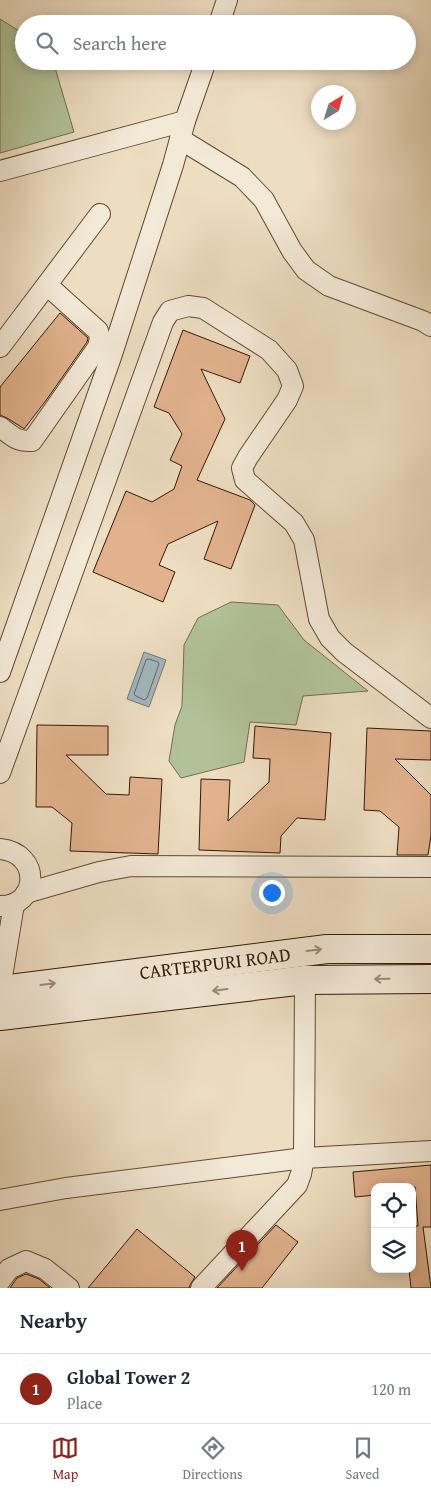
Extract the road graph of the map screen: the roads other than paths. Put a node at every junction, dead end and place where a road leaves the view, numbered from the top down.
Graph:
1 (227, 0) edge
2 (222, 15) edge
3 (203, 70) edge
4 (183, 130) junction
5 (0, 172) edge
6 (100, 214) dead end
7 (47, 285) junction
8 (431, 326) edge
9 (0, 347) edge
10 (0, 427) edge
11 (0, 672) edge
12 (431, 718) edge
13 (0, 773) edge
14 (0, 849) edge
15 (431, 867) edge
16 (13, 901) edge
17 (431, 949) edge
18 (431, 979) edge
19 (305, 980) junction
20 (1, 1000) edge
21 (431, 1151) edge
22 (304, 1158) junction
23 (0, 1200) edge
24 (0, 1281) edge
25 (69, 1288) edge
26 (200, 1288) edge

1 - 2 street
3 - 4 street
4 - 5 street
4 - 8 street
4 - 11 street
6 - 7 street
7 - 9 street
7 - 10 street
12 - 13 street
14 - 16 street
15 - 16 street
16 - 20 street
20 -> 17 main road, CARTERPURI ROAD
18 -> 19 main road, CARTERPURI ROAD
19 -> 20 main road, CARTERPURI ROAD
19 - 22 street
21 - 22 street
22 - 23 street
22 - 26 street
24 - 25 street

